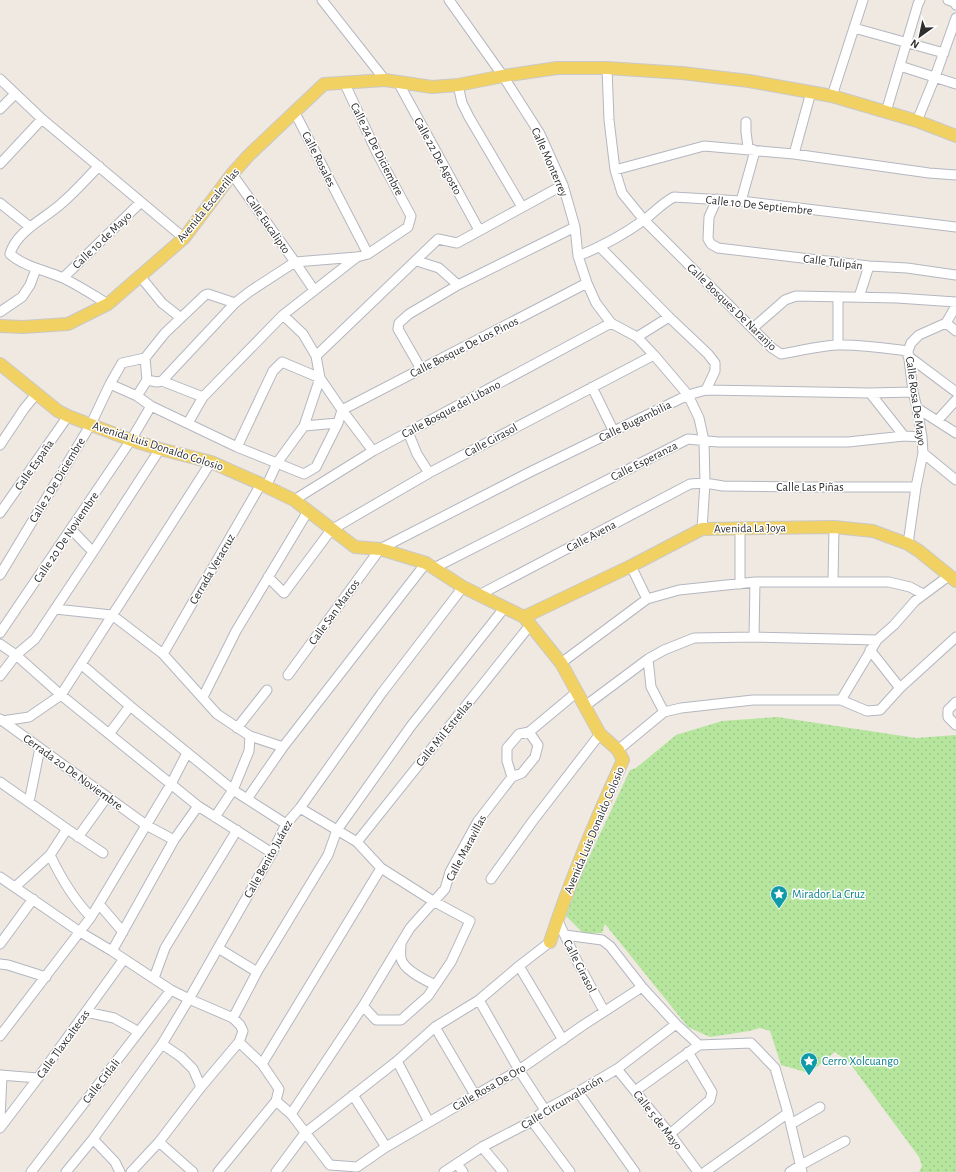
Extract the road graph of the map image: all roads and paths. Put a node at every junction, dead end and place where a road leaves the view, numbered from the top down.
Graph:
1 (322, 0) edge
2 (449, 0) edge
3 (863, 0) edge
4 (920, 0) edge
5 (948, 0) edge
6 (956, 5) edge
7 (956, 18) edge
8 (854, 28) junction
9 (906, 43) junction
10 (944, 53) junction
11 (900, 66) junction
12 (607, 68) junction
13 (503, 76) junction
14 (935, 77) junction
15 (0, 80) edge
16 (385, 80) junction
17 (344, 82) junction
18 (398, 82) junction
19 (956, 84) edge
20 (458, 85) junction
21 (811, 92) junction
22 (15, 94) junction
23 (832, 96) junction
24 (0, 109) edge
25 (294, 111) junction
26 (886, 112) junction
27 (42, 119) junction
28 (917, 121) junction
29 (746, 122) dead end
30 (956, 136) edge
31 (755, 151) junction
32 (794, 154) junction
33 (0, 164) edge
34 (99, 166) junction
35 (615, 170) junction
36 (232, 174) junction
37 (956, 175) edge
38 (563, 185) junction
39 (717, 199) junction
40 (741, 201) junction
41 (141, 202) junction
42 (0, 203) edge
43 (522, 207) junction
44 (411, 216) joint
45 (644, 220) junction
46 (30, 227) junction
47 (576, 227) junction
48 (956, 227) edge
49 (479, 230) junction
50 (184, 238) junction
51 (600, 247) junction
52 (368, 254) junction
53 (578, 256) junction
54 (357, 257) junction
55 (417, 261) junction
56 (295, 262) junction
57 (869, 266) junction
58 (36, 269) junction
59 (956, 275) edge
60 (140, 276) junction
61 (63, 278) junction
62 (587, 283) junction
63 (458, 285) junction
64 (314, 290) junction
65 (859, 297) junction
66 (838, 298) junction
67 (956, 302) edge
68 (235, 303) junction
69 (108, 304) junction
70 (956, 306) edge
71 (0, 312) edge
72 (283, 315) junction
73 (669, 317) junction
74 (181, 318) junction
75 (611, 323) junction
76 (946, 323) junction
77 (0, 326) edge
78 (754, 328) junction
79 (956, 331) edge
80 (636, 337) junction
81 (838, 345) junction
82 (908, 354) junction
83 (654, 355) junction
84 (316, 356) junction
85 (145, 358) junction
86 (0, 364) edge
87 (421, 369) junction
88 (320, 378) junction
89 (146, 380) junction
90 (162, 381) junction
91 (110, 384) junction
92 (592, 387) junction
93 (706, 390) junction
94 (913, 392) junction
95 (956, 392) edge
96 (37, 393) junction
97 (870, 393) junction
98 (688, 395) junction
99 (137, 396) junction
100 (203, 397) junction
101 (956, 400) edge
102 (151, 406) junction
103 (917, 408) junction
104 (342, 410) junction
105 (68, 416) junction
106 (937, 421) junction
107 (188, 423) junction
108 (338, 423) junction
109 (91, 424) junction
110 (304, 426) junction
111 (408, 432) junction
112 (614, 432) junction
113 (956, 433) edge
114 (904, 436) junction
115 (922, 437) junction
116 (131, 440) junction
117 (704, 441) junction
118 (0, 445) edge
119 (237, 447) junction
120 (160, 449) junction
121 (373, 451) junction
122 (923, 453) junction
123 (211, 462) junction
124 (277, 463) junction
125 (429, 472) junction
126 (956, 480) edge
127 (705, 483) junction
128 (264, 485) junction
129 (916, 487) junction
130 (294, 500) junction
131 (308, 511) junction
132 (0, 513) edge
133 (834, 527) junction
134 (740, 528) junction
135 (71, 529) junction
136 (702, 529) junction
137 (331, 530) junction
138 (908, 544) junction
139 (380, 549) junction
140 (93, 552) junction
141 (430, 566) junction
142 (631, 566) junction
143 (0, 575) edge
144 (268, 577) junction
145 (953, 578) edge
146 (833, 581) junction
147 (755, 582) junction
148 (740, 584) junction
149 (463, 587) junction
150 (923, 594) junction
151 (479, 595) junction
152 (647, 599) junction
153 (505, 607) junction
154 (54, 609) junction
155 (112, 615) junction
156 (527, 620) junction
157 (0, 633) edge
158 (754, 637) junction
159 (956, 637) edge
160 (877, 640) junction
161 (0, 644) edge
162 (870, 650) junction
163 (162, 654) junction
164 (16, 655) junction
165 (648, 659) junction
166 (561, 663) junction
167 (81, 664) junction
168 (288, 675) dead end
169 (0, 676) edge
170 (900, 688) junction
171 (267, 690) dead end
172 (577, 692) junction
173 (61, 695) junction
174 (203, 697) junction
175 (841, 700) junction
176 (956, 702) edge
177 (130, 706) junction
178 (585, 706) junction
179 (664, 712) junction
180 (1, 720) edge
181 (956, 725) edge
182 (237, 728) junction
183 (529, 732) junction
184 (109, 734) junction
185 (600, 734) junction
186 (250, 736) junction
187 (283, 747) junction
188 (40, 748) junction
189 (618, 750) junction
190 (187, 752) junction
191 (512, 777) junction
192 (0, 782) edge
193 (171, 784) junction
194 (234, 790) junction
195 (107, 797) junction
196 (247, 799) junction
197 (29, 802) junction
198 (198, 806) junction
199 (300, 808) junction
200 (215, 817) junction
201 (286, 824) junction
202 (146, 825) junction
203 (67, 829) junction
204 (237, 830) junction
205 (337, 830) junction
206 (78, 836) junction
207 (174, 840) junction
208 (357, 842) junction
209 (103, 853) dead end
210 (272, 853) junction
211 (50, 855) junction
212 (381, 868) junction
213 (0, 877) edge
214 (491, 879) dead end
215 (15, 887) junction
216 (33, 899) junction
217 (433, 901) junction
218 (99, 904) junction
219 (92, 917) junction
220 (557, 919) junction
221 (80, 932) junction
222 (123, 932) junction
223 (565, 935) junction
224 (402, 942) junction
225 (550, 942) joint
226 (0, 944) edge
227 (218, 948) junction
228 (112, 951) junction
229 (124, 959) junction
230 (0, 964) edge
231 (519, 966) junction
232 (257, 972) junction
233 (46, 977) junction
234 (154, 978) junction
235 (435, 986) junction
236 (642, 987) junction
237 (171, 990) junction
238 (189, 999) junction
239 (479, 1000) junction
240 (363, 1006) junction
241 (604, 1011) junction
242 (86, 1012) junction
243 (233, 1018) junction
244 (676, 1024) junction
245 (434, 1027) junction
246 (139, 1032) junction
247 (0, 1036) edge
248 (563, 1040) junction
249 (239, 1042) junction
250 (162, 1044) junction
251 (699, 1045) junction
252 (688, 1052) junction
253 (397, 1061) junction
254 (262, 1064) junction
255 (617, 1069) junction
256 (520, 1070) junction
257 (1, 1075) edge
258 (38, 1078) junction
259 (201, 1087) junction
260 (635, 1091) junction
261 (578, 1092) junction
262 (353, 1095) junction
263 (475, 1095) junction
264 (276, 1101) junction
265 (820, 1106) dead end
266 (545, 1110) junction
267 (788, 1113) junction
268 (291, 1114) junction
269 (0, 1120) edge
270 (532, 1121) junction
271 (428, 1122) junction
272 (791, 1124) junction
273 (0, 1128) edge
274 (305, 1133) junction
275 (670, 1134) junction
276 (94, 1139) junction
277 (845, 1141) dead end
278 (160, 1142) junction
279 (386, 1147) junction
280 (482, 1147) junction
281 (457, 1164) junction
282 (328, 1168) edge
283 (802, 1168) edge
284 (360, 1170) edge
285 (31, 1172) edge
286 (66, 1172) edge
287 (120, 1172) edge
288 (131, 1172) edge
289 (193, 1172) edge
290 (218, 1172) edge
291 (276, 1172) edge
292 (444, 1172) edge
293 (463, 1172) edge
294 (503, 1172) edge
295 (570, 1172) edge
296 (635, 1172) edge
297 (698, 1172) edge
298 (705, 1172) edge
299 (790, 1172) edge

1 - 16 street
2 - 13 street, Calle Monterrey
3 - 8 street
4 - 9 street
5 - 6 street
7 - 10 street
8 - 9 street
8 - 23 street
9 - 10 street
9 - 11 street
10 - 14 street
11 - 14 street
11 - 26 street
12 - 13 main road, Avenida Escalerillas
12 - 21 main road, Avenida Escalerillas
12 - 35 street, Calle Bosques De Naranjo
13 - 20 main road, Avenida Escalerillas
13 - 38 street, Calle Monterrey
14 - 19 street
14 - 28 street
15 - 22 street
16 - 17 main road, Avenida Escalerillas
16 - 18 main road, Avenida Escalerillas
17 - 25 main road, Avenida Escalerillas
17 - 44 street, Calle 24 De Diciembre
18 - 20 main road, Avenida Escalerillas
18 - 49 street, Calle 22 De Agosto
20 - 43 street
21 - 23 main road, Avenida Escalerillas
21 - 32 street
22 - 24 street
22 - 27 street
23 - 26 main road, Avenida Escalerillas
25 - 36 main road, Avenida Escalerillas
25 - 52 street, Calle Rosales
26 - 28 main road, Avenida Escalerillas
27 - 33 street
27 - 34 street
28 - 30 main road, Avenida Escalerillas
29 - 31 street
31 - 32 street
31 - 35 street
31 - 40 street
32 - 37 street
34 - 41 street
34 - 46 street
35 - 45 street, Calle Bosques De Naranjo
36 - 50 main road, Avenida Escalerillas
36 - 56 street, Calle Eucalipto
38 - 43 street
38 - 47 street, Calle Monterrey
39 - 40 street, Calle 10 De Septiembre
39 - 45 street, Calle 10 De Septiembre
39 - 57 street, Calle Tulipán
40 - 48 street, Calle 10 De Septiembre
41 - 50 street
41 - 61 street, Calle 10 de Mayo
42 - 46 street
43 - 49 street
44 - 52 street, Calle Eucalipto
45 - 51 street, Calle 10 De Septiembre
45 - 78 street, Calle Bosques De Naranjo
46 - 58 street
47 - 53 street, Calle Monterrey
47 - 63 street
49 - 55 street
50 - 60 main road, Avenida Escalerillas
51 - 53 street, Calle 10 De Septiembre
51 - 73 street
52 - 54 street, Calle Eucalipto
53 - 62 street, Calle Monterrey
54 - 56 street, Calle Eucalipto
54 - 64 street
55 - 63 street
55 - 84 street
56 - 64 street
56 - 68 street
57 - 59 street, Calle Tulipán
57 - 65 street
58 - 61 street
58 - 71 street
60 - 69 main road, Avenida Escalerillas
60 - 74 street
61 - 69 street
62 - 75 street, Calle Monterrey
62 - 87 street, Calle Bosque De Los Pinos
63 - 87 street
64 - 72 street
65 - 66 street
65 - 67 street
66 - 78 street
66 - 81 street
68 - 74 street
68 - 90 street
69 - 77 main road, Avenida Escalerillas
70 - 76 street
72 - 84 street
72 - 100 street
73 - 80 street
73 - 93 street
74 - 85 street
75 - 80 street
75 - 111 street, Calle Bosque del Libano
76 - 79 street
76 - 82 street, Calle Rosa De Mayo
78 - 81 street, Calle Bosques De Naranjo
80 - 83 street
81 - 82 street, Calle Bosques De Naranjo
82 - 94 street, Calle Rosa De Mayo
82 - 95 street
83 - 92 street, Calle Girasol
83 - 98 street
84 - 88 street
85 - 89 street
85 - 91 street, Calle 2 De Diciembre
86 - 96 main road, Avenida Luis Donaldo Colosio
87 - 104 street, Calle Bosque De Los Pinos
88 - 104 street
88 - 110 street
88 - 119 street
89 - 90 street
89 - 99 street
90 - 100 street
91 - 99 street
91 - 109 street, Calle 2 De Diciembre
92 - 112 street
92 - 125 street, Calle Girasol
93 - 97 street, Calle Bugambilia
93 - 98 street, Calle Bugambilia
94 - 97 street, Calle Bugambilia
94 - 103 street, Calle Rosa De Mayo
96 - 105 main road, Avenida Luis Donaldo Colosio
96 - 118 street
97 - 114 street
98 - 112 street, Calle Bugambilia
98 - 117 street
99 - 102 street
100 - 107 street
101 - 106 street
102 - 107 street
102 - 116 street, Calle 20 De Noviembre
103 - 106 street
103 - 115 street, Calle Rosa De Mayo
104 - 108 street
104 - 121 street
105 - 109 main road, Avenida Luis Donaldo Colosio
105 - 132 street, Calle España
106 - 113 street
107 - 119 street
108 - 110 street
108 - 124 street
109 - 116 main road, Avenida Luis Donaldo Colosio
109 - 143 street, Calle 2 De Diciembre
110 - 124 street
111 - 121 street, Calle Bosque del Libano
111 - 125 street
112 - 139 street, Calle Bugambilia
114 - 115 street, Calle Esperanza
114 - 117 street, Calle Esperanza
115 - 122 street, Calle Rosa De Mayo
116 - 120 main road, Avenida Luis Donaldo Colosio
116 - 135 street, Calle 20 De Noviembre
117 - 127 street
117 - 141 street, Calle Esperanza
119 - 124 street
120 - 123 main road, Avenida Luis Donaldo Colosio
120 - 140 street
121 - 130 street, Calle Bosque del Libano
122 - 126 street
122 - 129 street, Calle Rosa De Mayo
123 - 128 main road, Avenida Luis Donaldo Colosio
123 - 155 street
124 - 128 street, Cerrada Veracruz
125 - 137 street, Calle Girasol
127 - 129 street, Calle Las Piñas
127 - 136 street
127 - 151 street, Calle Avena
128 - 130 main road, Avenida Luis Donaldo Colosio
128 - 163 street, Cerrada Veracruz
129 - 138 street, Calle Rosa De Mayo
130 - 131 main road, Avenida Luis Donaldo Colosio
131 - 137 main road, Avenida Luis Donaldo Colosio
131 - 144 street
133 - 134 main road, Avenida La Joya
133 - 138 main road, Avenida La Joya
133 - 146 street
134 - 136 main road, Avenida La Joya
134 - 148 street
135 - 140 street
135 - 157 street, Calle 20 De Noviembre
136 - 142 main road, Avenida La Joya
137 - 139 main road, Avenida Luis Donaldo Colosio
137 - 144 street
138 - 145 main road, Avenida La Joya
139 - 141 main road, Avenida Luis Donaldo Colosio
139 - 168 street, Calle San Marcos
140 - 154 street
141 - 149 main road, Avenida Luis Donaldo Colosio
141 - 187 street
142 - 152 street
142 - 156 main road, Avenida La Joya
144 - 174 street
145 - 150 street
146 - 147 street
146 - 150 street
147 - 148 street
147 - 158 street
148 - 152 street
149 - 151 main road, Avenida Luis Donaldo Colosio
149 - 199 street, Calle Benito Juárez
150 - 160 street
151 - 153 main road, Avenida Luis Donaldo Colosio
152 - 166 street
153 - 156 main road, Avenida Luis Donaldo Colosio
153 - 205 street
154 - 155 street
154 - 164 street
155 - 163 street
155 - 167 street
156 - 166 main road, Avenida Luis Donaldo Colosio
156 - 208 street, Calle Mil Estrellas
158 - 160 street
158 - 165 street
159 - 170 street
160 - 162 street
161 - 164 street
162 - 170 street
162 - 175 street
163 - 174 street
164 - 169 street
164 - 173 street
165 - 178 street
165 - 179 street
166 - 172 main road, Avenida Luis Donaldo Colosio
167 - 173 street
167 - 177 street
170 - 175 street
171 - 182 street
172 - 178 main road, Avenida Luis Donaldo Colosio
172 - 183 street
173 - 180 street
173 - 184 street
174 - 182 street
175 - 179 street
176 - 181 street
177 - 184 street
177 - 190 street
178 - 185 main road, Avenida Luis Donaldo Colosio
179 - 189 street
180 - 188 street, Cerrada 20 De Noviembre
182 - 186 street
183 - 191 street
183 - 191 street, Calle Maravillas
184 - 193 street
185 - 189 main road, Avenida Luis Donaldo Colosio
185 - 214 street
186 - 187 street
186 - 194 street
187 - 196 street
188 - 195 street, Cerrada 20 De Noviembre
188 - 197 street
189 - 220 main road, Avenida Luis Donaldo Colosio
190 - 193 street
190 - 194 street
191 - 217 street, Calle Maravillas
192 - 197 street
193 - 198 street
193 - 202 street
194 - 196 street
194 - 200 street
195 - 202 street, Cerrada 20 De Noviembre
195 - 206 street
196 - 201 street
197 - 203 street
198 - 200 street
198 - 207 street
199 - 201 street, Calle Benito Juárez
199 - 205 street
200 - 204 street
201 - 210 street, Calle Benito Juárez
202 - 207 street, Cerrada 20 De Noviembre
202 - 218 street
203 - 206 street
203 - 211 street
204 - 210 street
204 - 234 street
205 - 208 street
205 - 232 street
206 - 209 street
207 - 222 street
208 - 212 street
210 - 227 street, Calle Benito Juárez
211 - 215 street
211 - 219 street
212 - 217 street
212 - 254 street
213 - 215 street
215 - 216 street
216 - 221 street
216 - 226 street
217 - 224 street, Calle Maravillas
217 - 235 street
218 - 219 street
218 - 222 street
219 - 221 street
220 - 223 street, Calle Girasol
220 - 225 main road, Avenida Luis Donaldo Colosio
221 - 228 street
221 - 233 street
222 - 228 street
223 - 236 street
223 - 241 street, Calle Girasol
224 - 235 street
224 - 240 street, Calle Maravillas
225 - 231 street
227 - 232 street
227 - 238 street, Calle Benito Juárez
228 - 229 street
229 - 234 street
229 - 242 street, Calle Tlaxcaltecas
230 - 233 street
231 - 239 street
231 - 248 street
232 - 243 street
233 - 247 street
234 - 237 street
235 - 240 street
236 - 241 street, Calle Rosa De Oro
236 - 244 street
237 - 238 street
237 - 246 street, Calle Citlali
238 - 243 street
238 - 250 street, Calle Benito Juárez
239 - 245 street
239 - 256 street
240 - 268 street, Calle Maravillas
241 - 248 street, Calle Rosa De Oro
242 - 246 street
242 - 258 street, Calle Tlaxcaltecas
243 - 249 street
244 - 251 street
244 - 255 street, Calle Circunvalación
245 - 253 street
245 - 263 street
246 - 285 street, Calle Citlali
248 - 256 street, Calle Rosa De Oro
249 - 254 street
249 - 259 street
250 - 259 street
250 - 276 street, Calle Benito Juárez
251 - 252 street
251 - 267 street
252 - 260 street
252 - 275 street
253 - 262 street
253 - 271 street
254 - 264 street
255 - 260 street, Calle 5 de Mayo
255 - 261 street, Calle Circunvalación
256 - 263 street, Calle Rosa De Oro
256 - 266 street
257 - 258 street
257 - 269 street
258 - 273 street, Calle Tlaxcaltecas
259 - 278 street
260 - 275 street, Calle 5 de Mayo
261 - 266 street, Calle Circunvalación
261 - 296 street
262 - 274 street
262 - 279 street
263 - 271 street, Calle Rosa De Oro
264 - 268 street
264 - 290 street
265 - 272 street
266 - 270 street, Calle Circunvalación
267 - 272 street
267 - 298 street
268 - 274 street
270 - 280 street, Calle Circunvalación
270 - 295 street
271 - 279 street, Calle Rosa De Oro
272 - 283 street
274 - 282 street
274 - 291 street
275 - 297 street, Calle 5 de Mayo
276 - 286 street, Calle Benito Juárez
276 - 287 street
277 - 283 street
278 - 288 street
278 - 289 street
279 - 284 street, Calle Rosa De Oro
280 - 281 street, Calle Circunvalación
280 - 294 street
281 - 292 street, Calle Circunvalación
281 - 293 street
282 - 284 street, Calle Rosa De Oro
283 - 299 street

